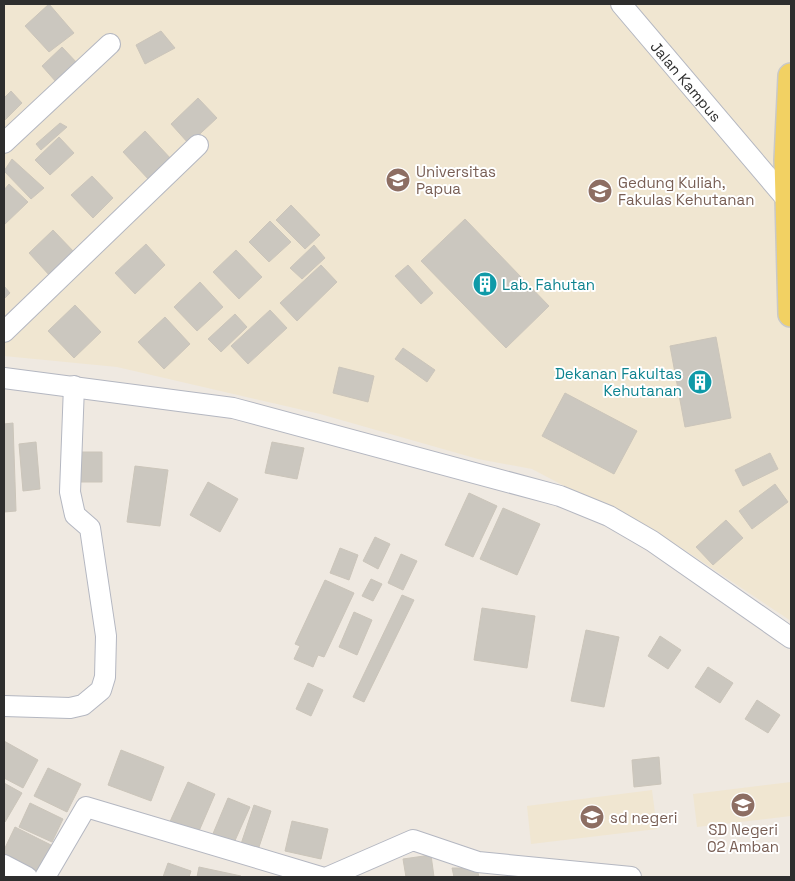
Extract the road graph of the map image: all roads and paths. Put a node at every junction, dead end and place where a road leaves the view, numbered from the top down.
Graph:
1 (621, 4) edge
2 (110, 44) dead end
3 (791, 76) edge
4 (4, 143) edge
5 (198, 145) dead end
6 (752, 159) junction
7 (789, 160) edge
8 (790, 202) edge
9 (791, 314) edge
10 (4, 332) edge
11 (4, 378) edge
12 (74, 386) junction
13 (791, 638) edge
14 (4, 706) edge
15 (4, 865) edge
16 (27, 877) edge
17 (45, 877) edge
18 (321, 877) edge
19 (328, 877) edge
20 (632, 877) edge

1 - 6 street, Jalan Kampus
2 - 4 street
3 - 7 main road
5 - 10 street
6 - 7 street
6 - 8 street, Jalan Kampus
7 - 8 main road
8 - 9 main road
11 - 12 street
12 - 13 street
12 - 14 street
15 - 16 street
17 - 18 street
19 - 20 street

